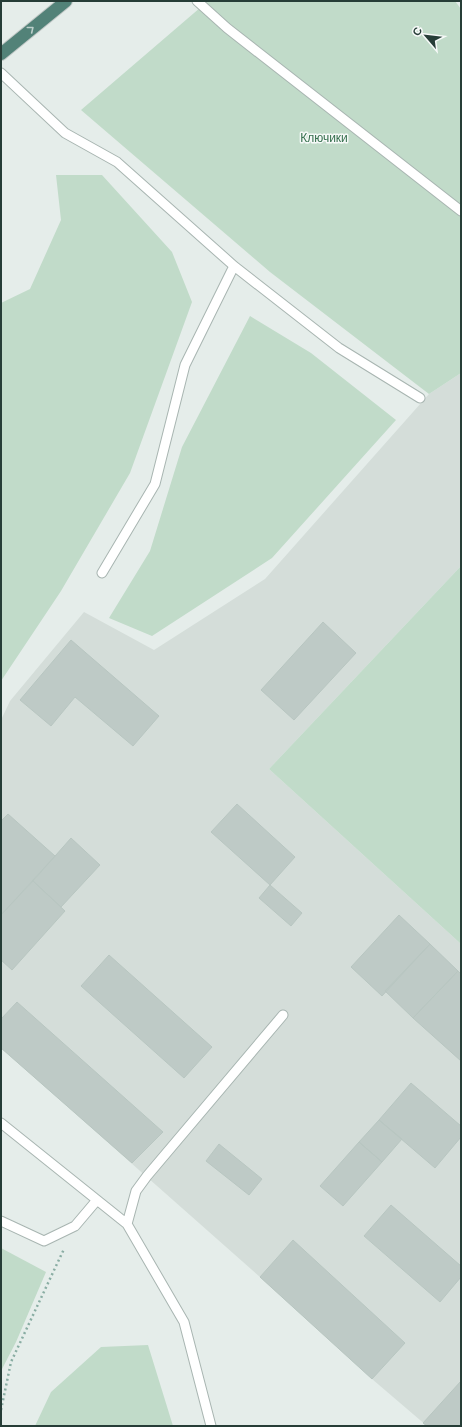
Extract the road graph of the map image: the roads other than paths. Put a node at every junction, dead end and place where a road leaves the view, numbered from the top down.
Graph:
1 (197, 1) edge
2 (66, 2) edge
3 (1, 54) edge
4 (1, 73) edge
5 (461, 211) edge
6 (234, 266) junction
7 (420, 398) dead end
8 (102, 573) dead end
9 (283, 1015) dead end
10 (1, 1123) edge
11 (97, 1200) junction
12 (1, 1221) edge
13 (127, 1224) junction
14 (211, 1426) edge

1 - 5 lane
3 -> 2 highway
4 - 6 lane
6 - 7 lane
6 - 8 lane
9 - 13 lane
10 - 11 lane
11 - 12 lane
11 - 13 lane
13 - 14 lane

